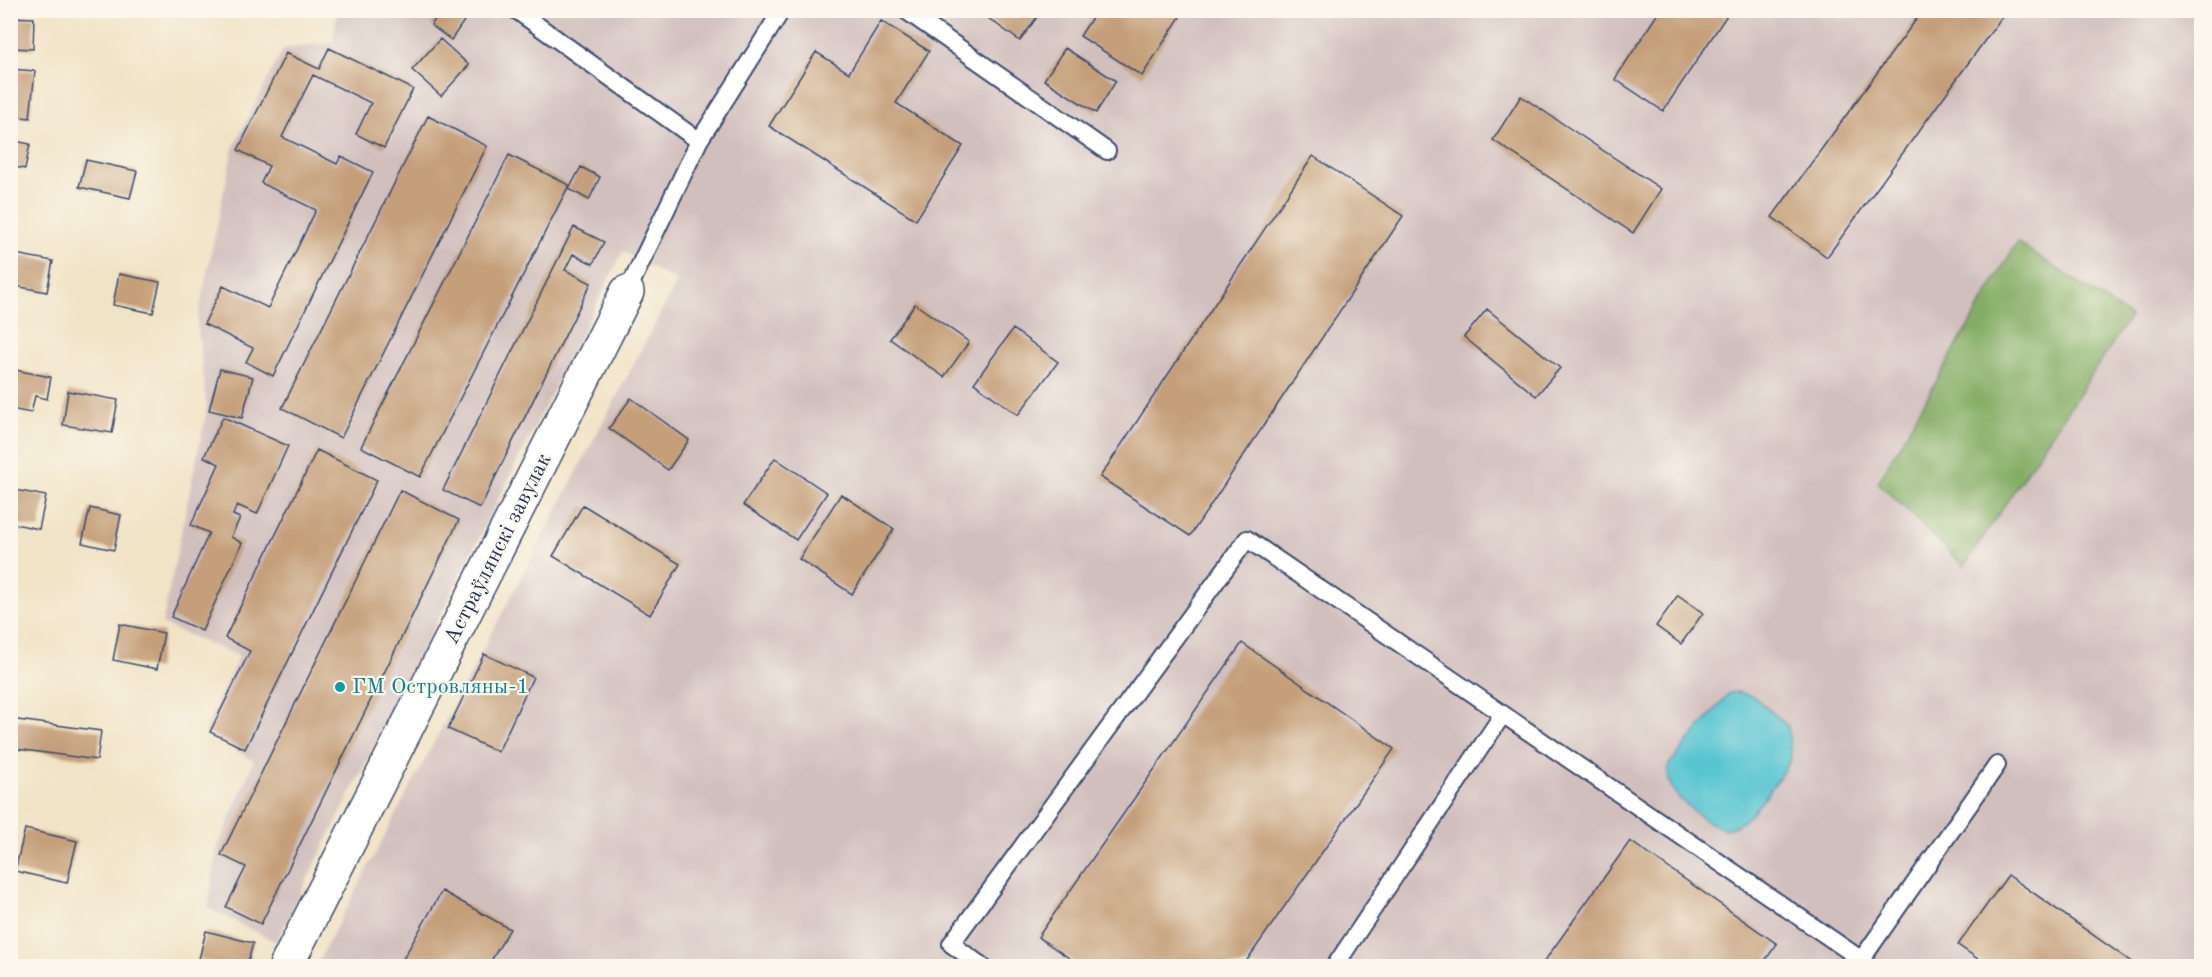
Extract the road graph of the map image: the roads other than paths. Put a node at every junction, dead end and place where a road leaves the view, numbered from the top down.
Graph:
1 (516, 10) edge
2 (782, 10) edge
3 (905, 10) edge
4 (699, 141) junction
5 (1107, 151) dead end
6 (627, 292) joint
7 (1503, 714) junction
8 (1997, 765) dead end
9 (1859, 963) edge
10 (286, 966) edge
11 (982, 966) edge
12 (1335, 966) edge

1 - 4 lane
2 - 4 lane
3 - 5 lane
4 - 6 lane
6 - 10 street, Астраўлянскі завулак
7 - 9 lane
7 - 11 lane
7 - 12 lane
8 - 9 lane

